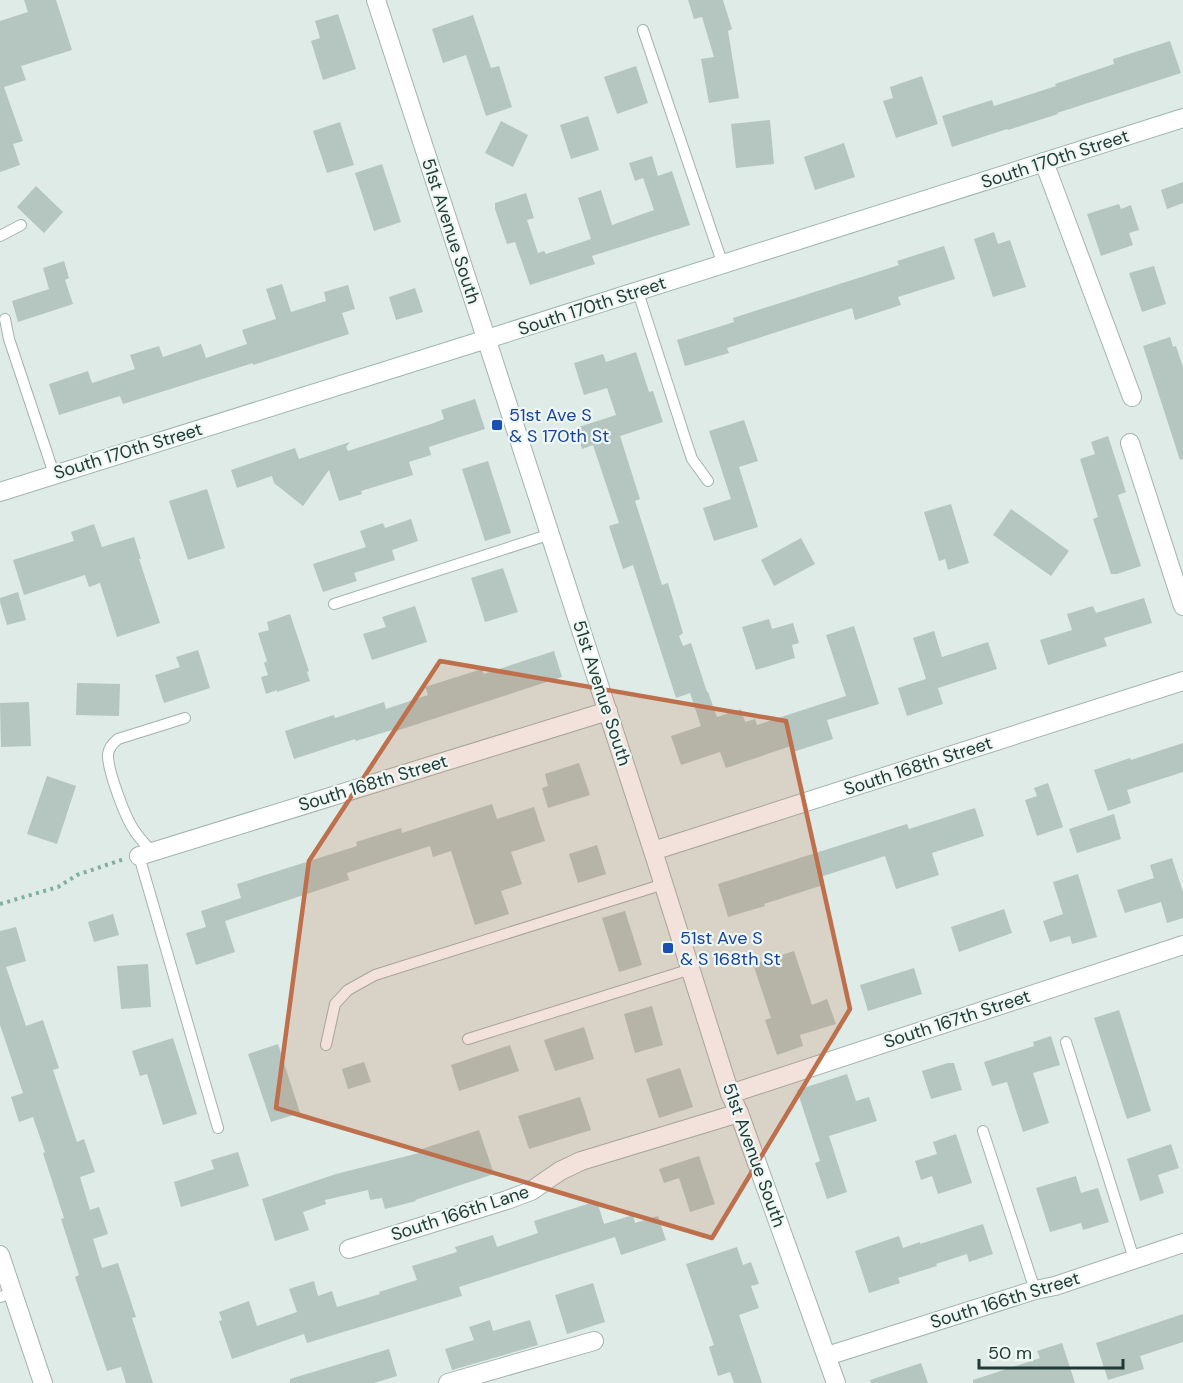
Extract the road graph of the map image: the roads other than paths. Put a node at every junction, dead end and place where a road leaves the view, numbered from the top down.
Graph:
1 (376, 0) edge
2 (644, 30) dead end
3 (1183, 118) edge
4 (1044, 162) junction
5 (21, 225) dead end
6 (0, 236) edge
7 (723, 264) junction
8 (638, 291) junction
9 (5, 319) dead end
10 (487, 339) junction
11 (1132, 397) dead end
12 (1130, 443) dead end
13 (54, 474) junction
14 (708, 481) dead end
15 (0, 492) edge
16 (550, 534) junction
17 (333, 604) dead end
18 (1183, 606) edge
19 (1183, 681) edge
20 (608, 711) junction
21 (185, 718) dead end
22 (653, 851) junction
23 (146, 854) junction
24 (664, 884) junction
25 (1183, 945) edge
26 (691, 969) junction
27 (468, 1040) dead end
28 (1066, 1042) dead end
29 (326, 1045) dead end
30 (730, 1094) junction
31 (739, 1113) junction
32 (218, 1128) dead end
33 (983, 1131) dead end
34 (1183, 1243) edge
35 (349, 1249) dead end
36 (0, 1255) edge
37 (1134, 1259) junction
38 (1035, 1290) junction
39 (6, 1295) edge
40 (594, 1341) dead end
41 (827, 1356) junction
42 (43, 1383) edge
43 (448, 1383) edge
44 (836, 1383) edge

1 - 10 street, 51st Avenue South
2 - 7 lane
3 - 4 street, South 170th Street
4 - 7 street, South 170th Street
4 - 11 street
5 - 6 lane
7 - 8 street, South 170th Street
8 - 10 street, South 170th Street
8 - 14 lane
9 - 13 lane
10 - 13 street, South 170th Street
10 - 16 street, 51st Avenue South
12 - 18 street
13 - 15 street, South 170th Street
16 - 17 lane
16 - 20 street, 51st Avenue South
19 - 22 street, South 168th Street
20 - 22 street, 51st Avenue South
20 - 23 street, South 168th Street
21 - 23 lane
22 - 24 street, 51st Avenue South
23 - 32 lane
24 - 26 street, 51st Avenue South
24 - 29 lane
25 - 30 street, South 167th Street
26 - 27 lane
26 - 30 street, 51st Avenue South
28 - 37 lane
30 - 31 street, 51st Avenue South
31 - 35 street, South 166th Lane
31 - 41 street, 51st Avenue South
33 - 38 lane
34 - 37 street, South 166th Street
36 - 39 street
37 - 38 street, South 166th Street
38 - 41 street, South 166th Street
39 - 42 street
40 - 43 street
41 - 44 street, 51st Avenue South

